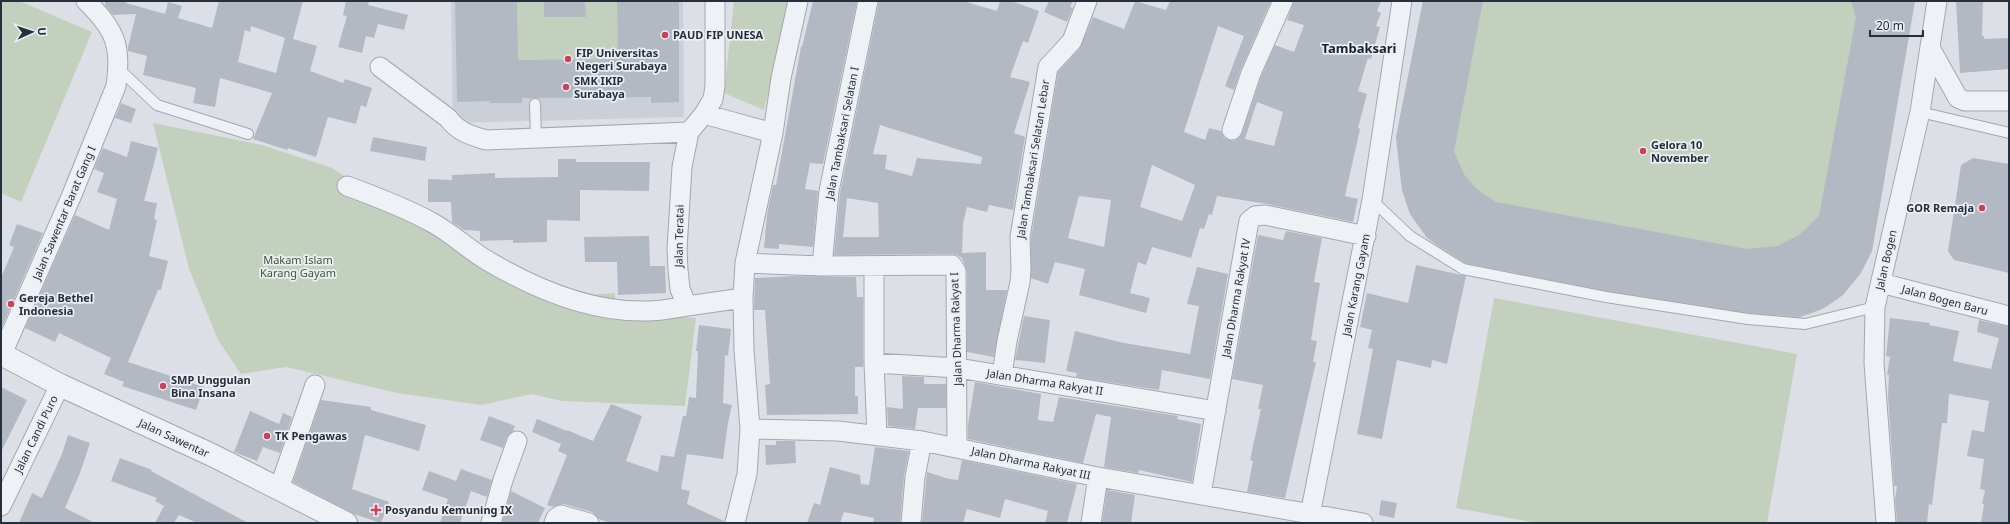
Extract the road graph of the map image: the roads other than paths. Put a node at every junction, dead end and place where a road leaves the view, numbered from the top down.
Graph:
1 (86, 1) edge
2 (715, 1) edge
3 (798, 1) edge
4 (868, 1) edge
5 (1087, 1) edge
6 (1283, 1) edge
7 (1402, 1) edge
8 (1937, 1) edge
9 (1930, 48) junction
10 (380, 67) dead end
11 (119, 69) junction
12 (2009, 101) edge
13 (535, 104) dead end
14 (1920, 112) junction
15 (704, 114) junction
16 (1232, 130) dead end
17 (690, 132) junction
18 (773, 133) junction
19 (2009, 133) edge
20 (248, 134) dead end
21 (536, 139) junction
22 (347, 186) dead end
23 (1372, 200) junction
24 (1366, 236) junction
25 (745, 263) junction
26 (822, 266) junction
27 (874, 266) junction
28 (1881, 283) junction
29 (743, 298) junction
30 (687, 306) junction
31 (1875, 308) junction
32 (2009, 316) edge
33 (2, 354) edge
34 (874, 363) junction
35 (958, 368) junction
36 (1002, 375) junction
37 (60, 384) junction
38 (316, 385) dead end
39 (1216, 411) junction
40 (750, 429) junction
41 (877, 435) junction
42 (516, 440) dead end
43 (922, 442) junction
44 (957, 448) junction
45 (1098, 477) junction
46 (278, 489) junction
47 (1202, 494) junction
48 (1, 506) edge
49 (1310, 515) junction
50 (346, 523) edge
51 (490, 523) edge
52 (554, 523) edge
53 (589, 523) edge
54 (735, 523) edge
55 (911, 523) edge
56 (1091, 523) edge
57 (1363, 523) edge
58 (1886, 523) edge

1 - 11 street, Jalan Sawentar Barat Gang I
2 - 15 street, Jalan Teratai
3 - 18 street
4 - 26 street, Jalan Tambaksari Selatan I
5 - 36 street, Jalan Tambaksari Selatan Lebar
6 - 16 street
7 - 23 street, Jalan Karang Gayam
8 - 9 street, Jalan Bogen
9 - 12 street
9 - 14 street, Jalan Bogen
10 - 21 street
11 - 20 lane
11 - 33 street, Jalan Sawentar Barat Gang I
13 - 21 lane
14 - 19 lane
14 - 28 street, Jalan Bogen
15 - 17 street, Jalan Teratai
15 - 18 street
17 - 21 street
17 - 30 street, Jalan Teratai
18 - 25 street
22 - 30 street
23 - 24 street, Jalan Karang Gayam
23 - 31 lane
24 - 39 street, Jalan Dharma Rakyat IV
24 - 49 street, Jalan Karang Gayam
25 - 26 street, Jalan Dharma Rakyat I
25 - 29 street
26 - 27 street, Jalan Dharma Rakyat I
27 - 34 street
27 - 35 street, Jalan Dharma Rakyat I
28 - 31 street, Jalan Bogen
28 - 32 street, Jalan Bogen Baru
29 - 30 street
29 - 40 street
31 - 58 street, Jalan Bogen
33 - 37 street, Jalan Sawentar
34 - 35 street, Jalan Dharma Rakyat II
34 - 41 street
35 - 36 street, Jalan Dharma Rakyat II
35 - 44 street, Jalan Dharma Rakyat I
36 - 39 street, Jalan Dharma Rakyat II
37 - 46 street, Jalan Sawentar
37 - 48 street, Jalan Candi Puro
38 - 46 street
39 - 47 street, Jalan Dharma Rakyat IV
40 - 41 street, Jalan Dharma Rakyat III
40 - 54 street
41 - 43 street, Jalan Dharma Rakyat III
42 - 51 street
43 - 44 street, Jalan Dharma Rakyat III
43 - 55 street
44 - 45 street, Jalan Dharma Rakyat III
45 - 47 street, Jalan Dharma Rakyat III
45 - 56 street
46 - 50 street, Jalan Sawentar
47 - 49 street, Jalan Dharma Rakyat III
49 - 57 street
52 - 53 street

